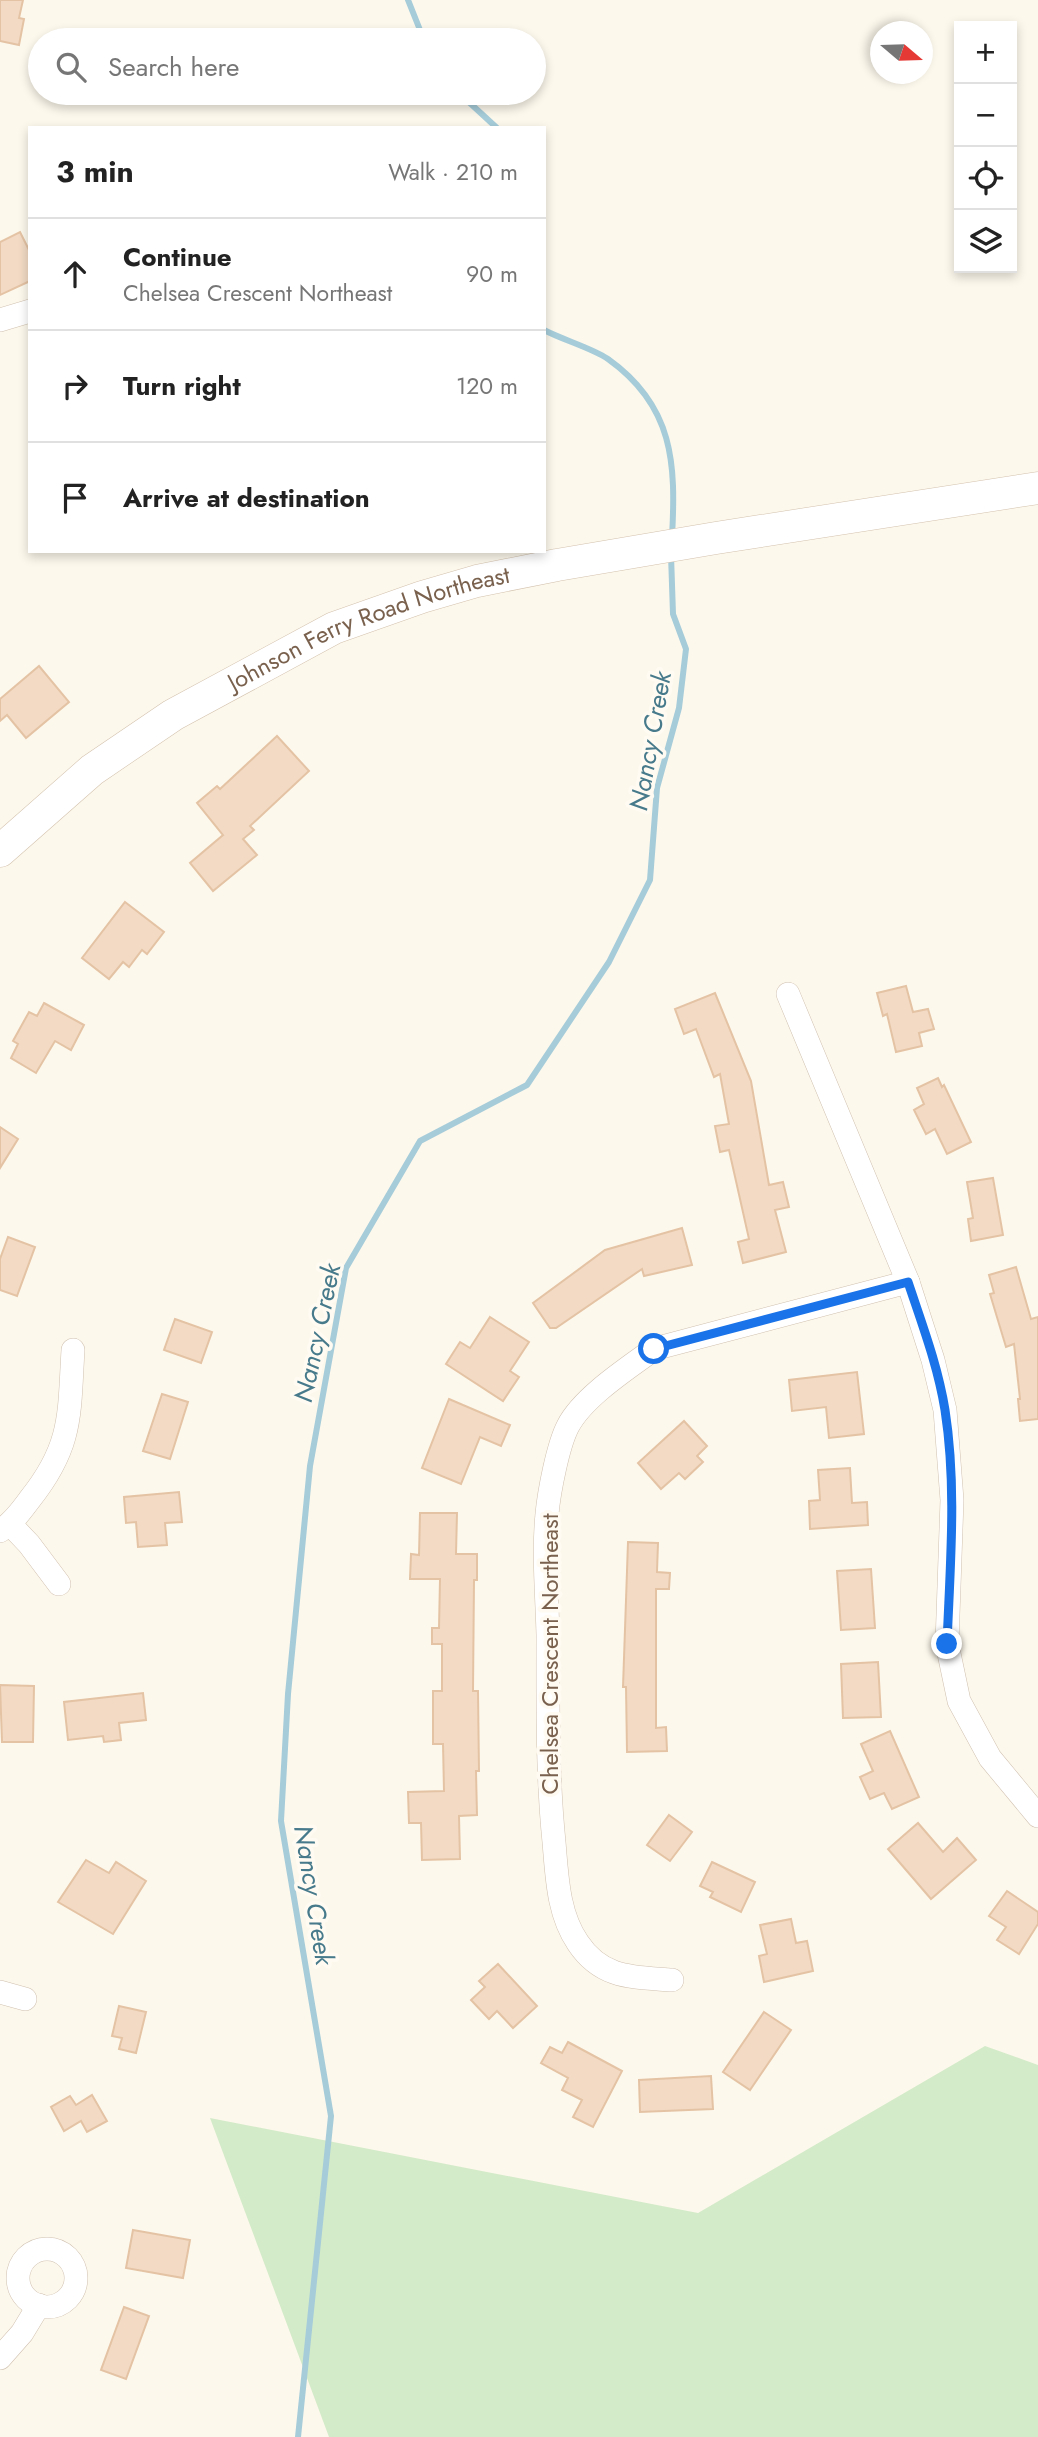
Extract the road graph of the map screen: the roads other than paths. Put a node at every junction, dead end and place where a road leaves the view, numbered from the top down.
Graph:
1 (28, 312) edge
2 (0, 320) edge
3 (1038, 488) edge
4 (0, 851) edge
5 (788, 994) dead end
6 (908, 1282) junction
7 (73, 1350) dead end
8 (5, 1527) edge
9 (59, 1584) dead end
10 (1038, 1816) edge
11 (672, 1980) dead end
12 (0, 1992) edge
13 (25, 1999) dead end
14 (39, 2305) dead end
15 (0, 2358) edge

1 - 2 street
3 - 4 main road, Johnson Ferry Road Northeast
5 - 6 street
6 - 10 street
6 - 11 street, Chelsea Crescent Northeast
7 - 8 street
8 - 9 street
12 - 13 street
14 - 15 street

